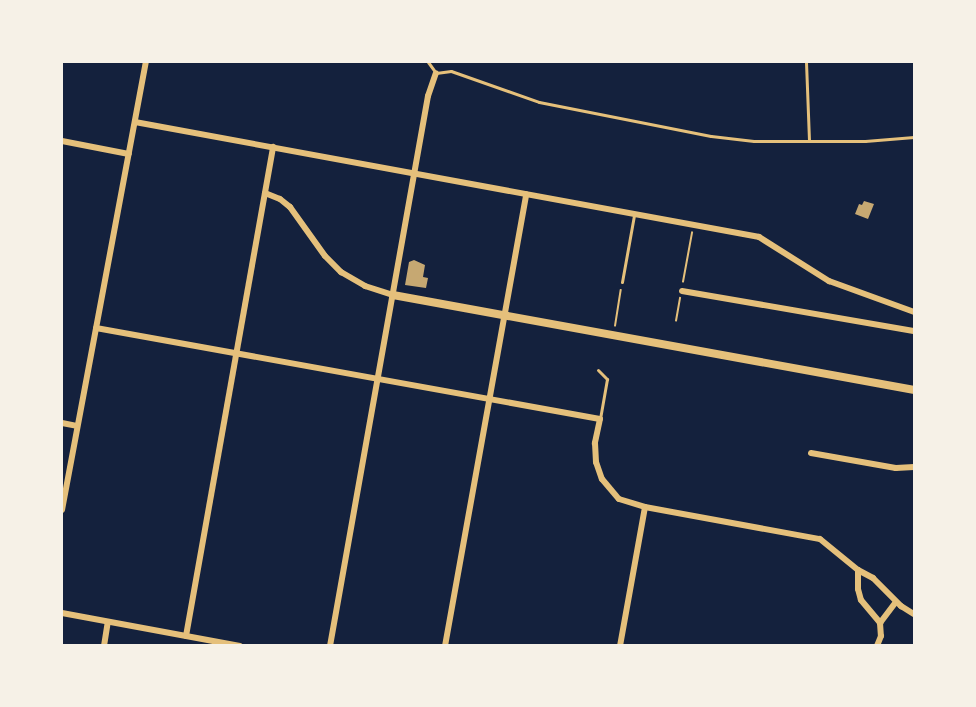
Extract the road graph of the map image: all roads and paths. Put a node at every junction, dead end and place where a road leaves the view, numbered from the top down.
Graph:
1 (146, 62) edge
2 (428, 62) edge
3 (806, 62) edge
4 (436, 73) junction
5 (135, 122) junction
6 (915, 137) edge
7 (809, 140) junction
8 (62, 141) edge
9 (273, 147) junction
10 (129, 154) junction
11 (414, 174) junction
12 (265, 194) junction
13 (526, 194) junction
14 (635, 213) junction
15 (694, 224) junction
16 (622, 282) joint
17 (682, 291) junction
18 (393, 295) junction
19 (915, 312) edge
20 (504, 316) junction
21 (676, 321) dead end
22 (615, 324) dead end
23 (96, 328) junction
24 (915, 331) edge
25 (236, 353) junction
26 (598, 370) dead end
27 (379, 380) junction
28 (915, 390) edge
29 (489, 399) junction
30 (600, 420) junction
31 (62, 423) edge
32 (77, 426) junction
33 (811, 453) dead end
34 (915, 467) edge
35 (645, 507) junction
36 (62, 510) edge
37 (858, 570) junction
38 (896, 602) junction
39 (62, 613) edge
40 (915, 614) edge
41 (108, 622) junction
42 (880, 623) junction
43 (186, 636) junction
44 (216, 643) edge
45 (104, 645) edge
46 (240, 645) edge
47 (330, 645) edge
48 (445, 645) edge
49 (620, 645) edge
50 (877, 645) edge

1 - 5 street
2 - 4 lane
3 - 7 lane
4 - 7 lane
4 - 11 street
5 - 9 street
5 - 10 street
6 - 7 lane
8 - 10 street
9 - 11 street
9 - 12 street
10 - 23 street
11 - 13 street
11 - 18 street
12 - 18 street
12 - 25 street
13 - 14 street
13 - 20 street
14 - 15 street
14 - 16 lane
15 - 17 path
15 - 19 street
16 - 22 path
17 - 21 path
17 - 24 street
18 - 20 street
18 - 27 street
20 - 28 street
20 - 29 street
23 - 25 street
23 - 32 street
25 - 27 street
25 - 43 street
26 - 30 lane
27 - 29 street
27 - 47 street
29 - 30 street
29 - 48 street
30 - 35 street
31 - 32 street
32 - 36 street
33 - 34 street
35 - 37 street
35 - 49 street
37 - 38 street
37 - 42 street
38 - 40 street
38 - 42 street
39 - 41 street
41 - 43 street
41 - 45 street
42 - 50 street
43 - 44 street
44 - 46 street

